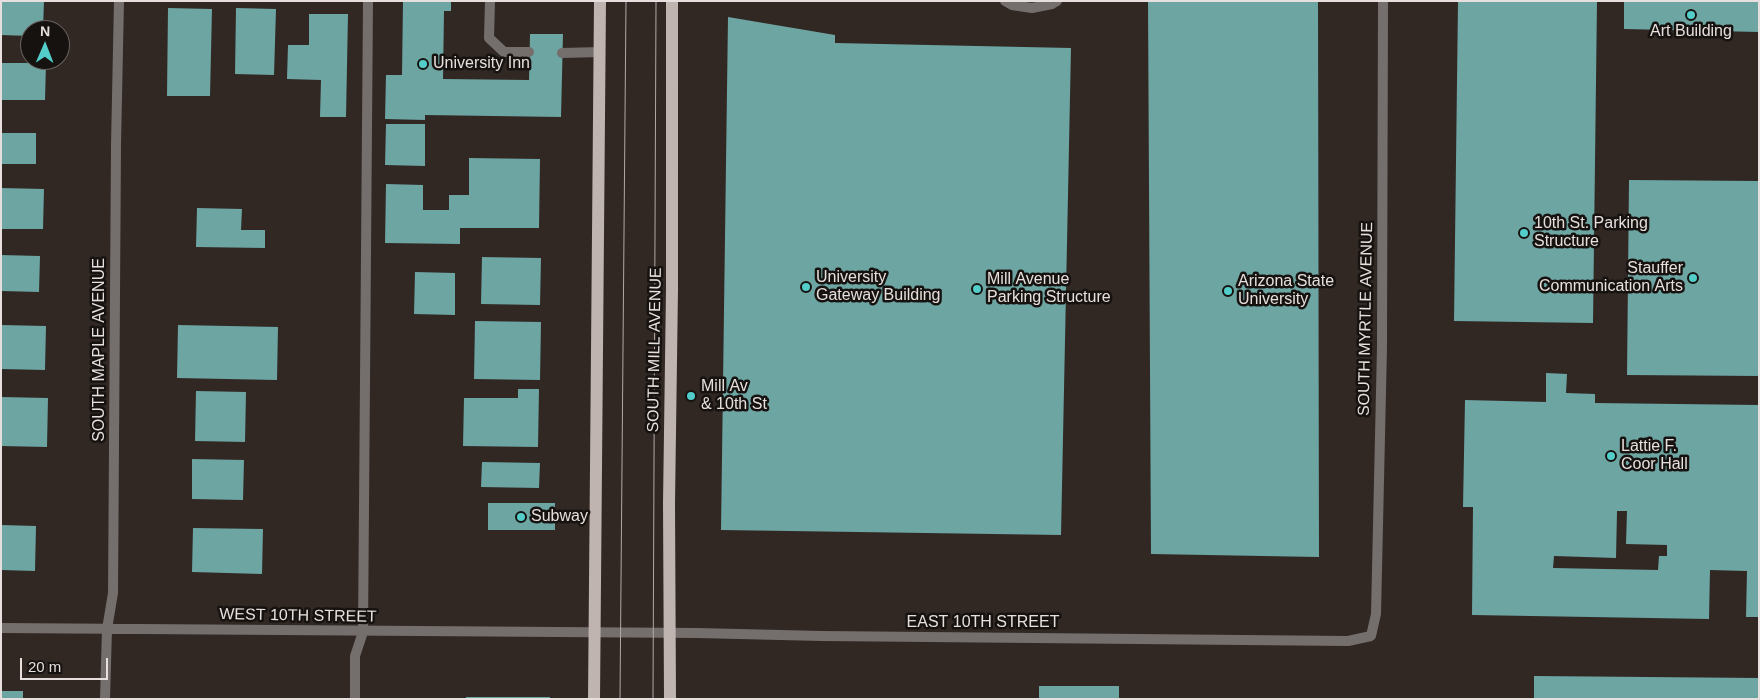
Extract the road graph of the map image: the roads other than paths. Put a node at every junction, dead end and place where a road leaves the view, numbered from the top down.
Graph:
1 (119, 1) edge
2 (368, 1) edge
3 (490, 1) edge
4 (600, 1) edge
5 (672, 1) edge
6 (1005, 1) edge
7 (1057, 1) edge
8 (1383, 1) edge
9 (529, 52) dead end
10 (562, 52) dead end
11 (600, 52) junction
12 (1, 628) edge
13 (107, 629) junction
14 (363, 632) junction
15 (594, 633) junction
16 (670, 634) junction
17 (1371, 636) joint
18 (105, 699) edge
19 (355, 699) edge
20 (594, 699) edge
21 (670, 699) edge

1 - 13 street, SOUTH MAPLE AVENUE
2 - 14 street
3 - 9 street
4 - 11 main road
5 - 16 main road, SOUTH MILL AVENUE
6 - 7 street
8 - 17 street, SOUTH MYRTLE AVENUE
10 - 11 street
11 - 15 main road
12 - 13 street, WEST 10TH STREET
13 - 14 street, WEST 10TH STREET
13 - 18 street, SOUTH MAPLE AVENUE
14 - 15 street, WEST 10TH STREET
14 - 19 street
15 - 16 street, EAST 10TH STREET
15 - 20 main road
16 - 17 street, EAST 10TH STREET
16 - 21 main road, SOUTH MILL AVENUE

